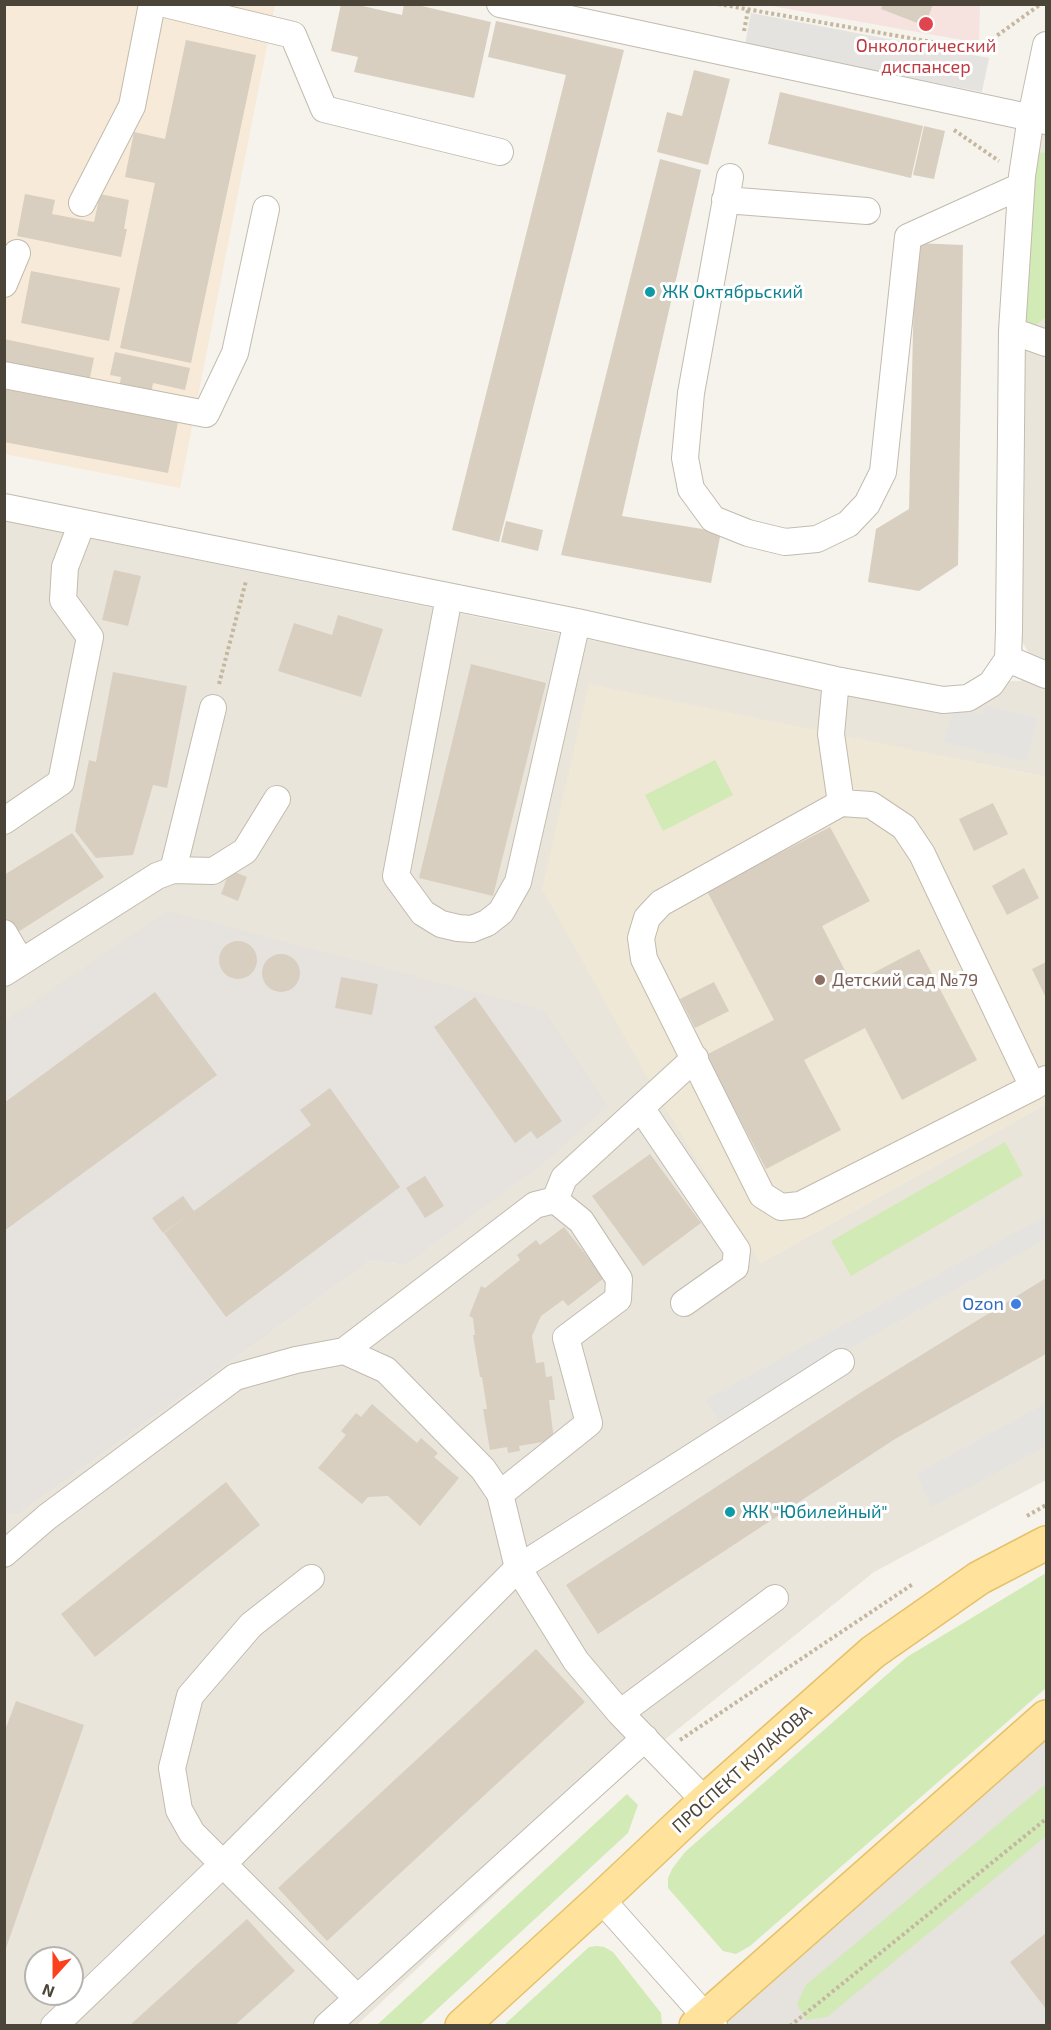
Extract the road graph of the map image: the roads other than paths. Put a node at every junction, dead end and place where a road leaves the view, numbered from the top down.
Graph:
1 (152, 4) edge
2 (165, 4) edge
3 (500, 4) edge
4 (1047, 45) edge
5 (1039, 119) edge
6 (500, 152) dead end
7 (1021, 186) junction
8 (82, 203) dead end
9 (266, 209) dead end
10 (867, 211) dead end
11 (17, 253) dead end
12 (4, 284) edge
13 (1012, 331) junction
14 (1047, 343) edge
15 (4, 375) edge
16 (4, 507) edge
17 (82, 523) junction
18 (449, 597) junction
19 (577, 622) junction
20 (1008, 659) junction
21 (1047, 675) edge
22 (836, 680) junction
23 (213, 708) road end
24 (277, 799) dead end
25 (841, 803) junction
26 (4, 821) edge
27 (173, 870) junction
28 (4, 933) edge
29 (13, 967) edge
30 (694, 1058) junction
31 (1040, 1083) edge
32 (641, 1108) junction
33 (555, 1200) junction
34 (684, 1303) dead end
35 (344, 1351) junction
36 (841, 1362) dead end
37 (500, 1494) junction
38 (1047, 1543) edge
39 (4, 1554) edge
40 (518, 1568) junction
41 (311, 1578) dead end
42 (775, 1598) dead end
43 (620, 1713) junction
44 (1047, 1717) edge
45 (645, 1738) junction
46 (705, 1801) junction
47 (223, 1864) junction
48 (601, 1899) junction
49 (357, 1998) junction
50 (706, 2022) edge
51 (54, 2025) edge
52 (327, 2025) edge
53 (462, 2025) edge

1 - 8 street
2 - 6 street
3 - 5 street
4 - 5 street
5 - 7 street
7 - 10 street
7 - 13 street
9 - 15 street
11 - 12 street
13 - 14 street
13 - 20 street
16 - 17 street
17 - 18 street
17 - 26 street
18 - 19 street
18 - 19 street
19 - 22 street
20 - 21 street
20 - 22 street
22 - 25 street
23 - 27 street
24 - 27 street
25 - 30 street
25 - 31 street
27 - 29 street
28 - 29 street
30 - 31 street
30 - 32 street
32 - 33 street
32 - 34 street
33 - 35 street
33 - 37 street
35 - 37 street
35 - 39 street
36 - 40 street
37 - 40 street
38 - 46 main road, ПРОСПЕКТ КУЛАКОВА
40 - 43 street
40 - 47 street
41 - 47 street
42 - 43 street
43 - 45 street
44 - 50 main road
45 - 46 street
45 - 49 street
46 - 48 main road, ПРОСПЕКТ КУЛАКОВА
47 - 49 street
47 - 51 street
48 - 50 street
48 - 53 main road, ПРОСПЕКТ КУЛАКОВА
49 - 52 street

